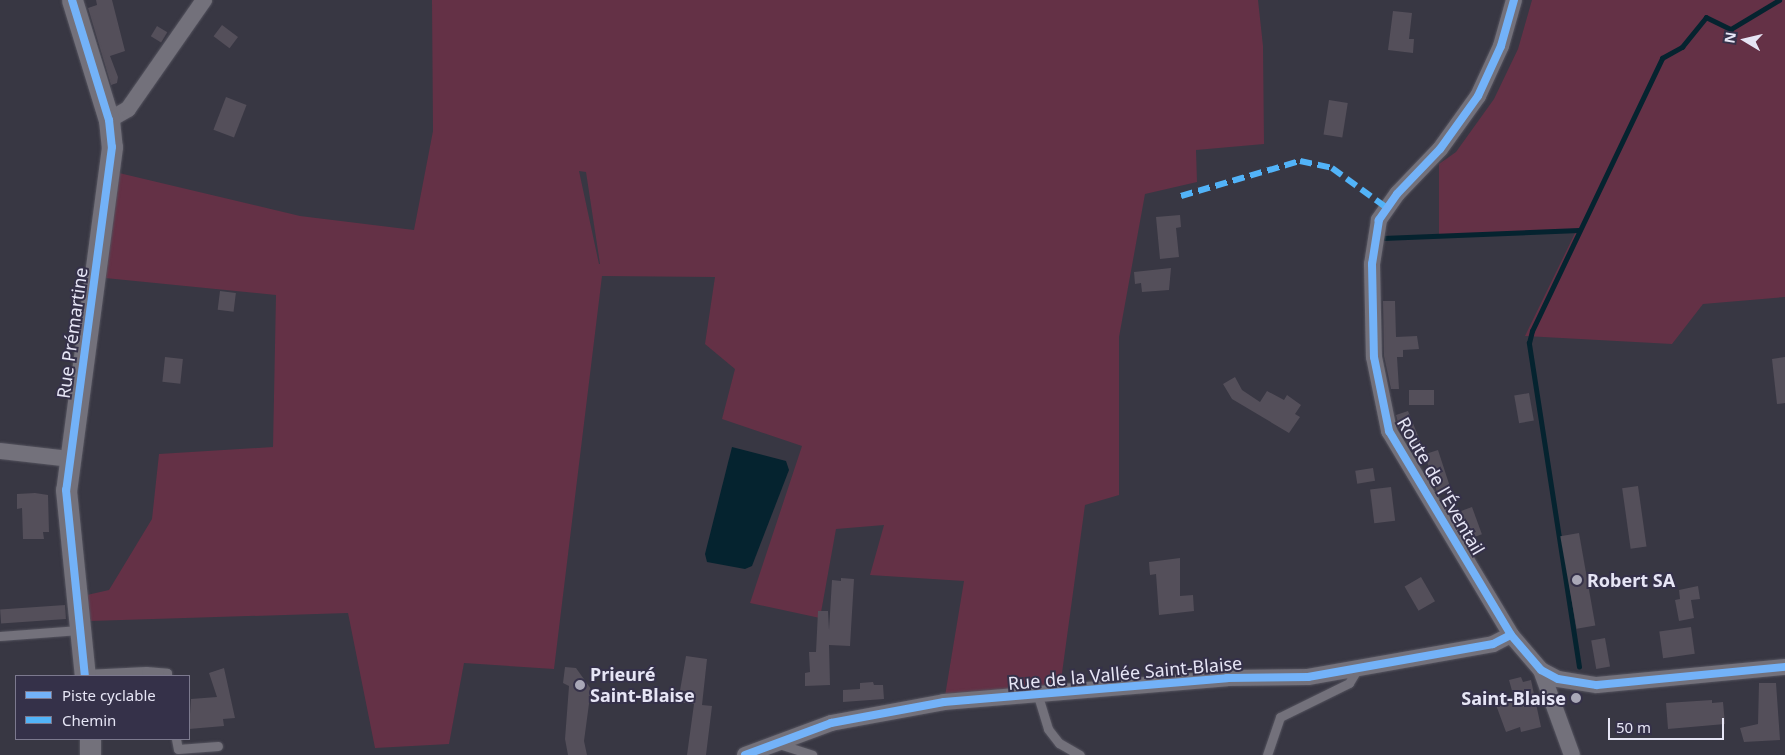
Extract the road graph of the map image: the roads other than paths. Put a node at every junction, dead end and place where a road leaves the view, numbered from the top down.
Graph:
1 (72, 0) edge
2 (204, 0) edge
3 (1514, 0) edge
4 (109, 120) junction
5 (0, 451) edge
6 (70, 459) junction
7 (79, 630) junction
8 (1511, 635) junction
9 (0, 636) edge
10 (1358, 667) junction
11 (1785, 667) edge
12 (1540, 670) junction
13 (84, 675) edge
14 (167, 675) edge
15 (1038, 696) junction
16 (90, 740) edge
17 (176, 740) edge
18 (774, 742) junction
19 (218, 746) dead end
20 (90, 755) edge
21 (745, 755) edge
22 (812, 755) edge
23 (1080, 755) edge
24 (1267, 755) edge
25 (1572, 755) edge

1 - 4 street, Rue Prémartine
2 - 4 street
3 - 8 street, Route de l'Éventail
4 - 6 street, Rue Prémartine
5 - 6 street
6 - 7 street, Rue Prémartine
7 - 9 lane
7 - 13 street, Rue Prémartine
8 - 10 street, Rue de la Vallée Saint-Blaise
8 - 12 street, Route de l'Éventail
10 - 15 street, Rue de la Vallée Saint-Blaise
10 - 24 lane
11 - 12 street, Route de l'Éventail
12 - 25 street
13 - 14 lane
15 - 18 street, Rue de la Vallée Saint-Blaise
15 - 23 lane
16 - 20 street
17 - 19 lane
18 - 21 street, Rue de la Vallée Saint-Blaise
18 - 22 lane

